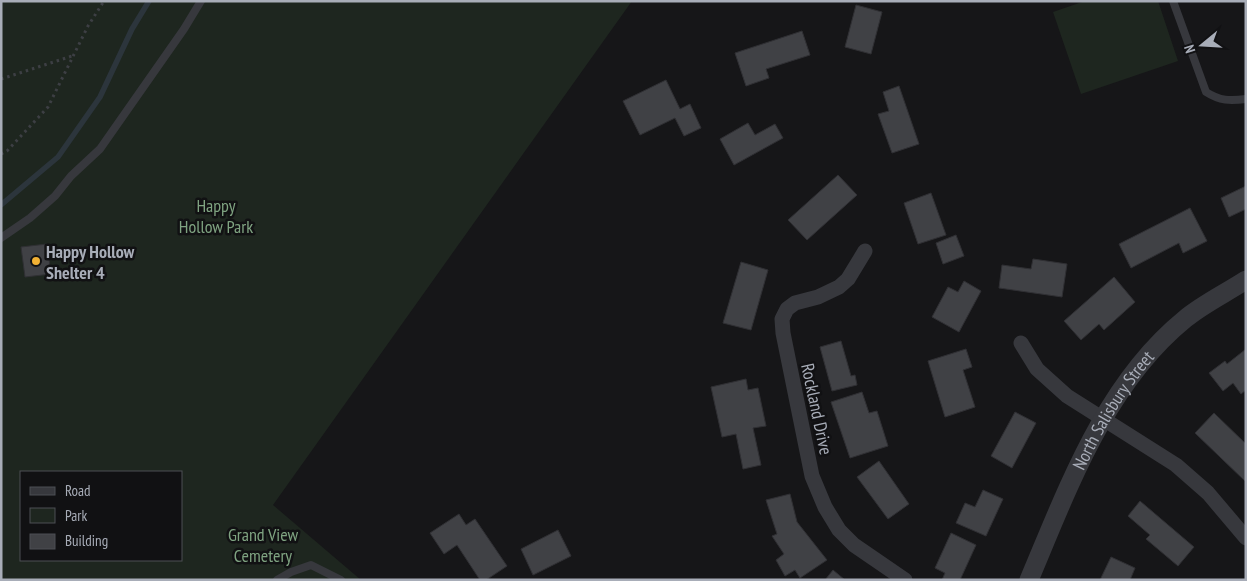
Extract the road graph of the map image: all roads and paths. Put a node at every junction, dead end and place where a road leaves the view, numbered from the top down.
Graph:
1 (104, 1) edge
2 (201, 1) edge
3 (1173, 1) edge
4 (73, 56) junction
5 (1, 79) edge
6 (1246, 99) edge
7 (1, 154) edge
8 (1, 238) edge
9 (865, 251) dead end
10 (1246, 280) edge
11 (1021, 343) dead end
12 (1103, 419) junction
13 (1246, 538) edge
14 (277, 580) edge
15 (341, 580) edge
16 (905, 580) edge
17 (1029, 580) edge

1 - 4 path
2 - 8 lane
3 - 6 lane
4 - 5 path
4 - 7 path
9 - 16 street, Rockland Drive
10 - 12 street, North Salisbury Street
11 - 12 street
12 - 13 street
12 - 17 street, North Salisbury Street
14 - 15 lane

